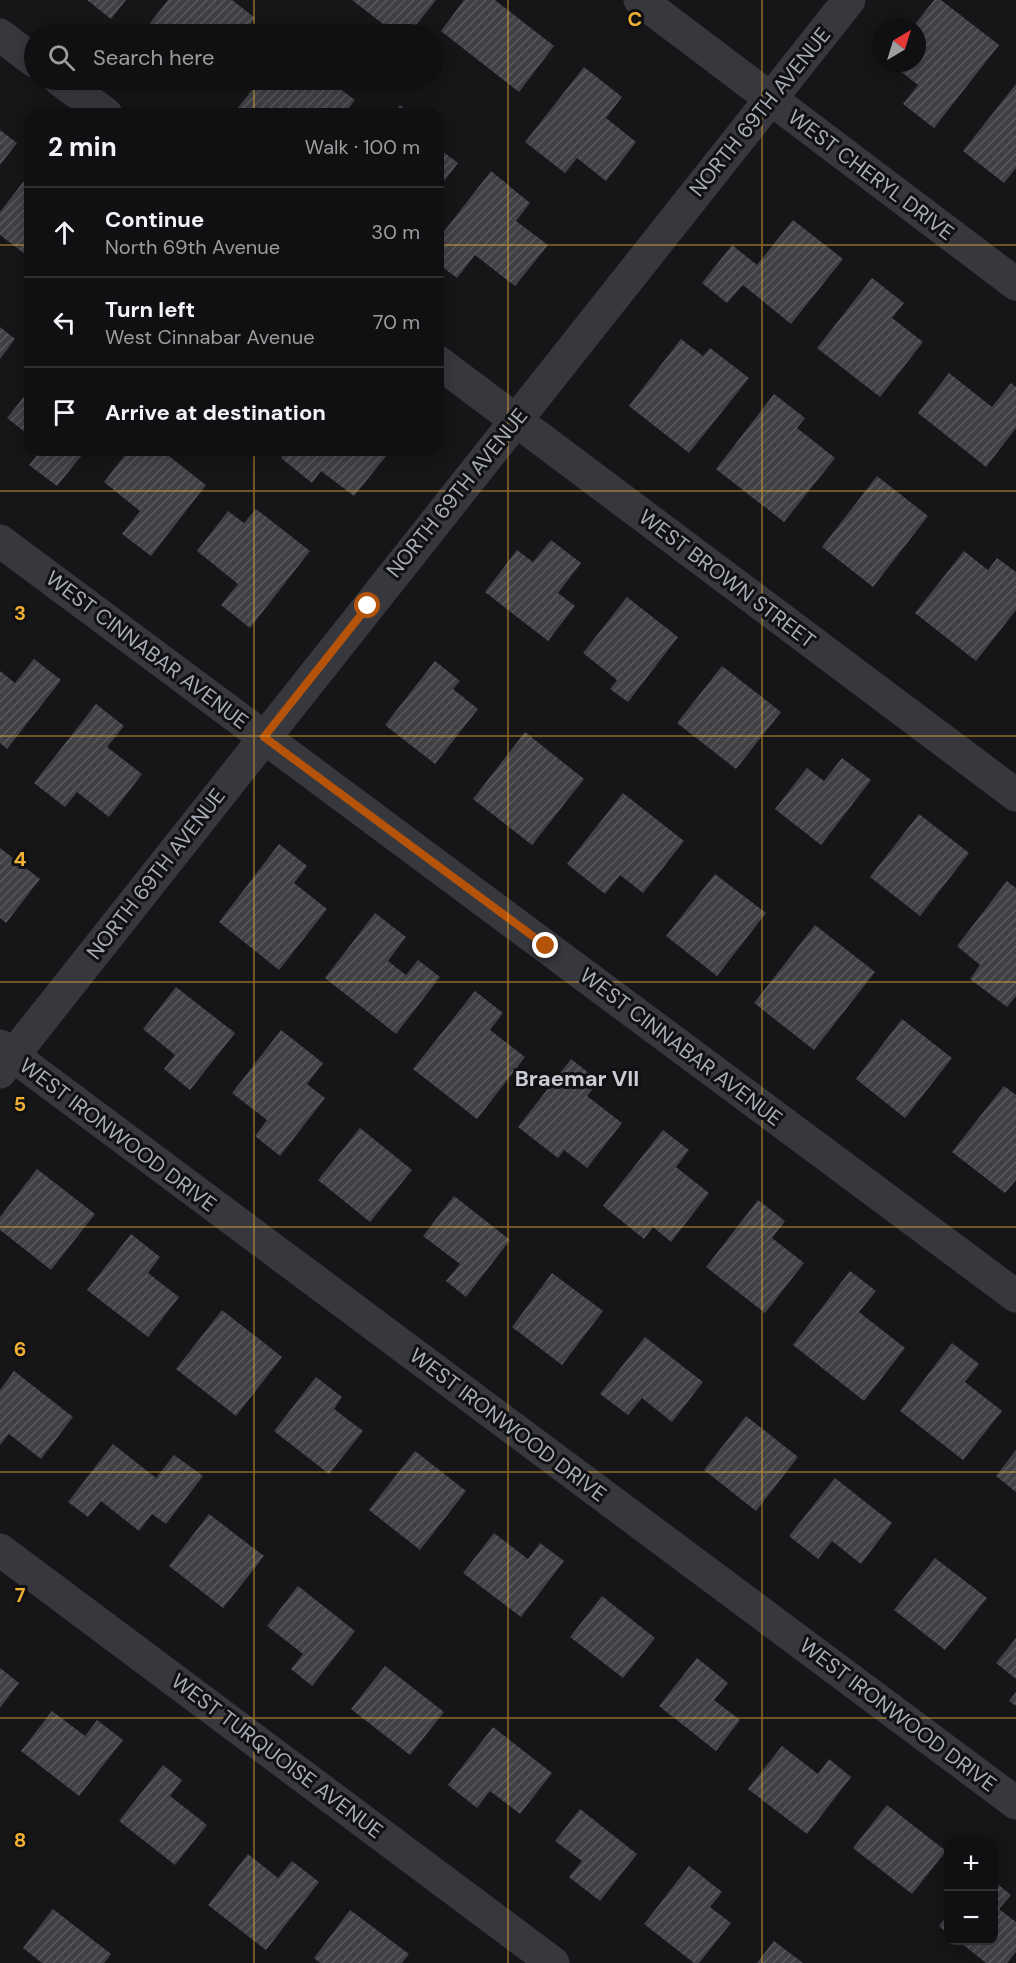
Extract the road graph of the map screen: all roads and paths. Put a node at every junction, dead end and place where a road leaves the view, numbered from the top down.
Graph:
1 (640, 0) edge
2 (849, 0) edge
3 (0, 35) edge
4 (24, 53) edge
5 (74, 90) edge
6 (770, 98) junction
7 (98, 108) edge
8 (1016, 284) edge
9 (444, 366) edge
10 (516, 420) junction
11 (0, 541) edge
12 (264, 737) junction
13 (1016, 795) edge
14 (4, 1058) edge
15 (1016, 1296) edge
16 (0, 1550) edge
17 (1016, 1803) edge
18 (553, 1963) edge

1 - 6 street, WEST CHERYL DRIVE
2 - 6 street, NORTH 69TH AVENUE
3 - 4 street
5 - 7 street
6 - 8 street, WEST CHERYL DRIVE
6 - 10 street, NORTH 69TH AVENUE
9 - 10 street, WEST BROWN STREET
10 - 12 street, NORTH 69TH AVENUE
10 - 13 street, WEST BROWN STREET
11 - 12 street, WEST CINNABAR AVENUE
12 - 14 street, NORTH 69TH AVENUE
12 - 15 street, WEST CINNABAR AVENUE
14 - 17 street, WEST IRONWOOD DRIVE
16 - 18 street, WEST TURQUOISE AVENUE

